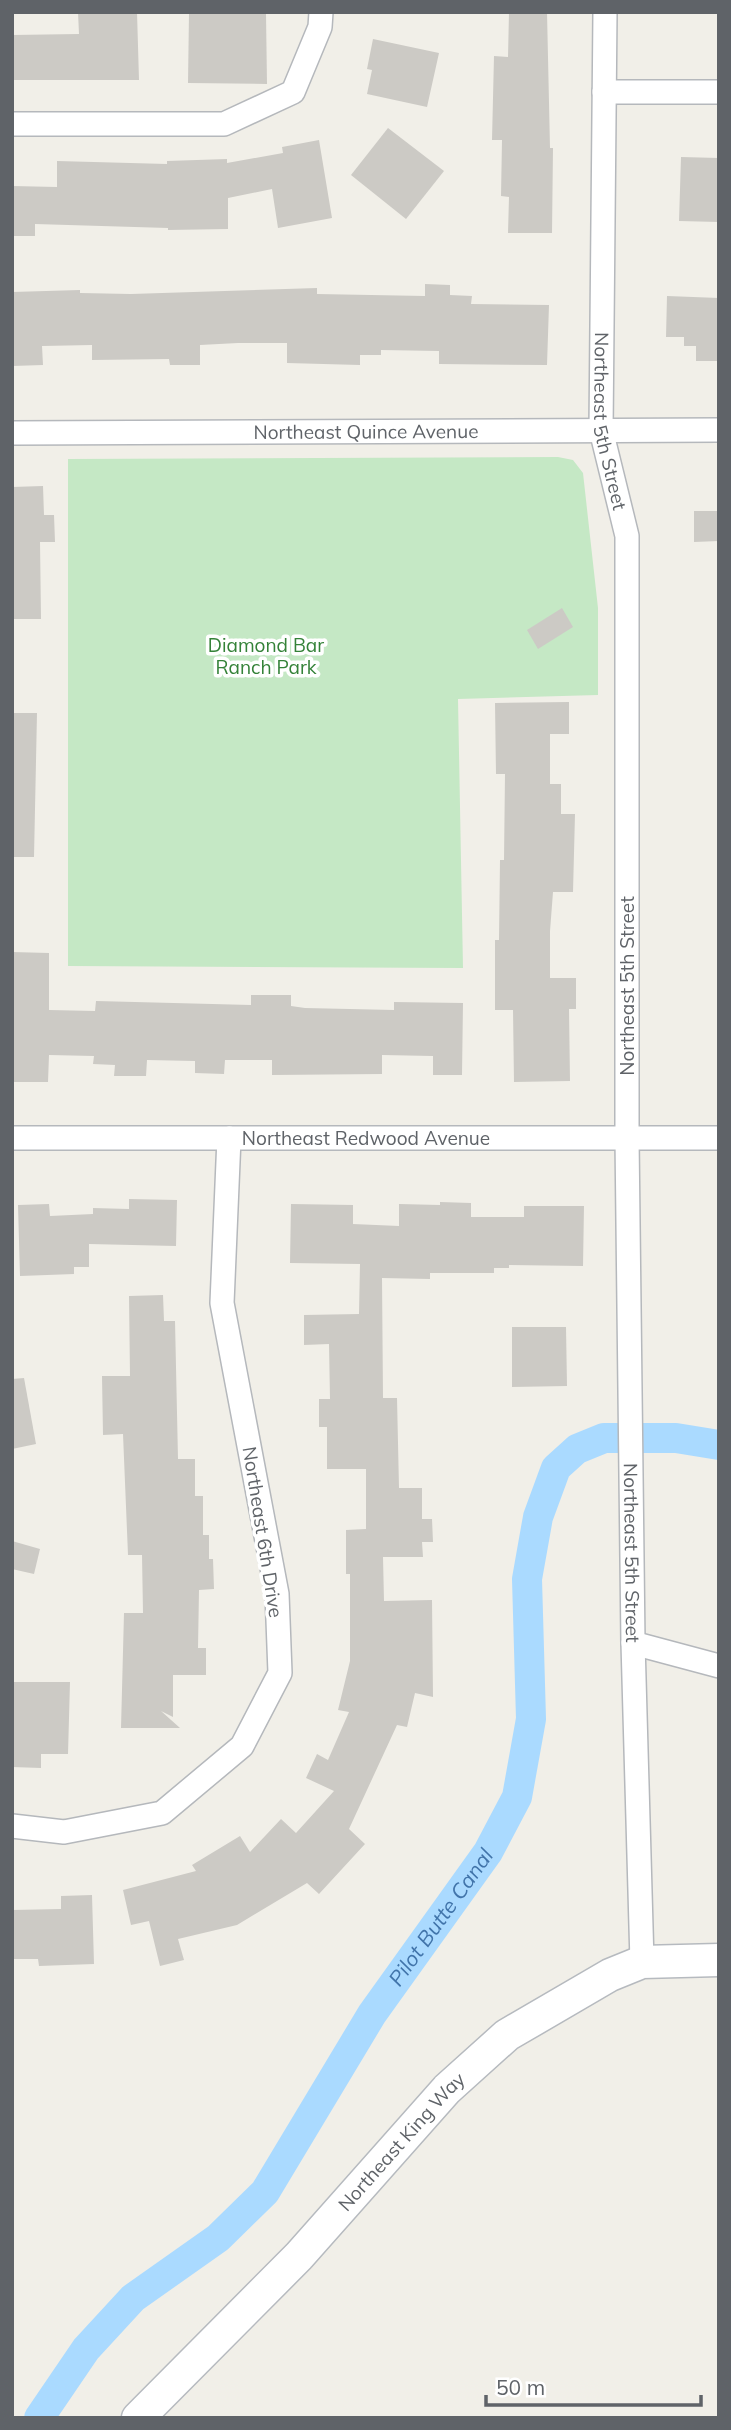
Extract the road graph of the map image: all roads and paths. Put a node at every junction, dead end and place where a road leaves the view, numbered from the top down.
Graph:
1 (321, 12) edge
2 (604, 12) edge
3 (604, 92) junction
4 (719, 92) edge
5 (12, 124) edge
6 (601, 430) junction
7 (719, 430) edge
8 (12, 433) edge
9 (12, 1138) edge
10 (229, 1138) junction
11 (626, 1138) junction
12 (719, 1138) edge
13 (633, 1643) junction
14 (719, 1666) edge
15 (12, 1826) edge
16 (719, 1960) edge
17 (642, 1962) junction
18 (138, 2418) edge

1 - 5 street
2 - 3 street, Northeast 5th Street
3 - 4 street
3 - 6 street, Northeast 5th Street
6 - 7 street, Northeast Quince Avenue
6 - 8 street, Northeast Quince Avenue
6 - 11 street, Northeast 5th Street
9 - 10 street, Northeast Redwood Avenue
10 - 11 street, Northeast Redwood Avenue
10 - 15 street, Northeast 6th Drive
11 - 12 street, Northeast Redwood Avenue
11 - 13 street, Northeast 5th Street
13 - 14 street
13 - 17 street, Northeast 5th Street
16 - 17 street, Northeast King Way
17 - 18 street, Northeast King Way

